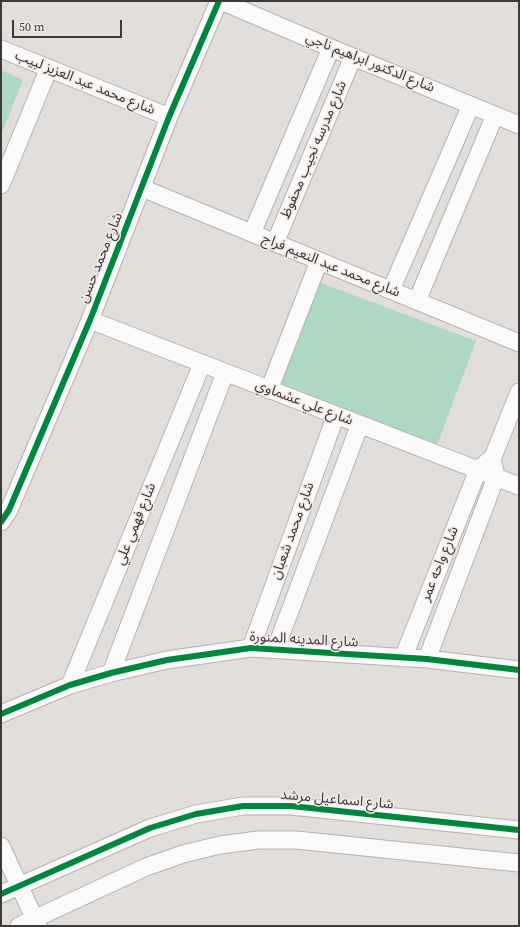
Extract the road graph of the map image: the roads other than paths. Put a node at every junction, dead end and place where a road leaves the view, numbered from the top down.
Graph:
1 (220, 1) edge
2 (331, 48) junction
3 (1, 49) edge
4 (353, 57) junction
5 (48, 68) junction
6 (471, 105) junction
7 (305, 111) junction
8 (495, 115) junction
9 (169, 117) junction
10 (327, 120) junction
11 (519, 125) edge
12 (1, 185) edge
13 (142, 188) junction
14 (252, 233) junction
15 (275, 243) junction
16 (319, 261) junction
17 (391, 290) junction
18 (417, 301) junction
19 (90, 320) junction
20 (519, 343) edge
21 (202, 364) junction
22 (225, 373) junction
23 (269, 390) junction
24 (519, 392) edge
25 (336, 415) junction
26 (360, 424) junction
27 (493, 457) junction
28 (478, 470) junction
29 (496, 477) junction
30 (519, 486) edge
31 (1, 522) edge
32 (251, 648) junction
33 (276, 648) junction
34 (403, 658) junction
35 (427, 659) junction
36 (519, 670) edge
37 (111, 673) junction
38 (70, 685) junction
39 (1, 714) edge
40 (519, 830) edge
41 (1, 846) edge
42 (519, 863) edge
43 (19, 886) junction
44 (1, 894) edge
45 (36, 923) edge
46 (19, 926) edge

1 - 2 street, شارع الدكتور ابراهيم ناجي
1 - 9 street, شارع محمد حسن
2 - 4 street, شارع الدكتور ابراهيم ناجي
2 - 7 street, شارع مدرسه نجيب محفوظ
3 - 5 street, شارع محمد عبد العزيز لبيب
4 - 6 street, شارع الدكتور ابراهيم ناجي
4 - 10 street, شارع مدرسه نجيب محفوظ
5 - 9 street, شارع محمد عبد العزيز لبيب
5 - 12 street
6 - 8 street, شارع الدكتور ابراهيم ناجي
6 - 17 street
7 - 10 street
7 - 14 street, شارع مدرسه نجيب محفوظ
8 - 11 street, شارع الدكتور ابراهيم ناجي
8 - 18 street
9 - 13 street, شارع محمد حسن
10 - 15 street, شارع مدرسه نجيب محفوظ
13 - 14 street, شارع محمد عبد النعيم فراج
13 - 19 street, شارع محمد حسن
14 - 15 street, شارع محمد عبد النعيم فراج
15 - 16 street, شارع محمد عبد النعيم فراج
16 - 17 street, شارع محمد عبد النعيم فراج
16 - 23 street
17 - 18 street, شارع محمد عبد النعيم فراج
18 - 20 street, شارع محمد عبد النعيم فراج
19 - 21 street, شارع علي عشماوي
19 - 31 street, شارع محمد حسن
21 - 22 street, شارع علي عشماوي
21 - 38 street, شارع فهمي علي
22 - 23 street, شارع علي عشماوي
22 - 37 street, شارع فهمي علي
23 - 25 street, شارع علي عشماوي
24 - 27 street
25 - 26 street, شارع علي عشماوي
25 - 32 street, شارع محمد شعبان
26 - 28 street, شارع علي عشماوي
26 - 33 street, شارع محمد شعبان
27 - 28 street
27 - 29 street
28 - 29 street, شارع علي عشماوي
28 - 34 street, شارع واحه عمر
29 - 30 street, شارع علي عشماوي
29 - 35 street, شارع واحه عمر
32 - 33 street, شارع المدينه المنورة
32 - 37 street, شارع المدينه المنورة
33 - 34 street, شارع المدينه المنورة
34 - 35 street, شارع المدينه المنورة
35 - 36 street, شارع المدينه المنورة
37 - 38 street, شارع المدينه المنورة
38 - 39 street, شارع المدينه المنورة
40 - 43 street, شارع اسماعيل مرشد
41 - 43 street
42 - 45 street
43 - 44 street, شارع اسماعيل مرشد
43 - 45 street
45 - 46 street

